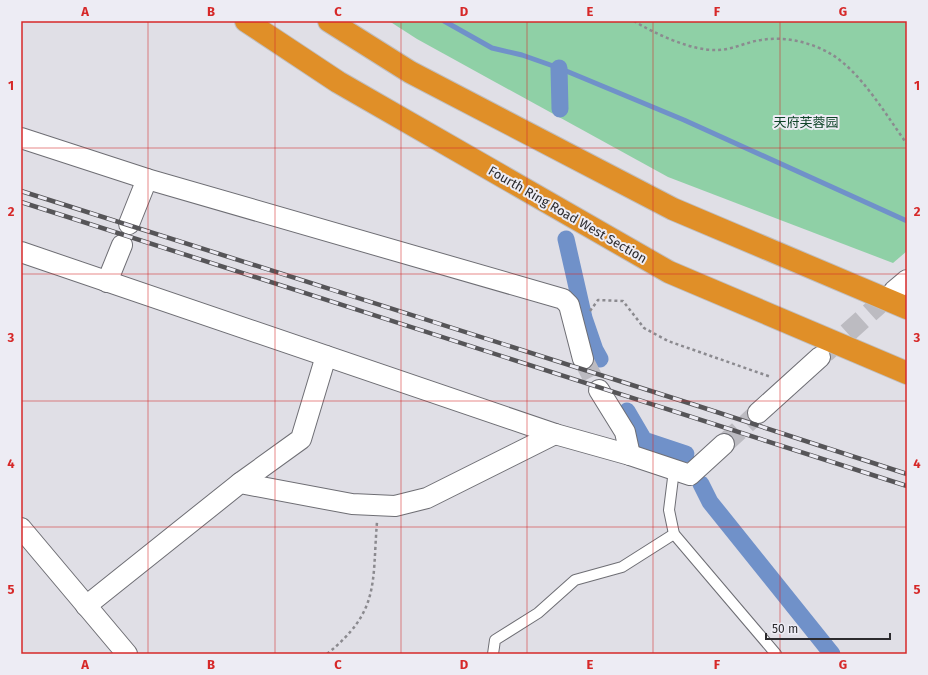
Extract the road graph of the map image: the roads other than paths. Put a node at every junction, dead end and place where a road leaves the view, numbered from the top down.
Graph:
1 (246, 21) edge
2 (329, 21) edge
3 (21, 138) edge
4 (147, 178) junction
5 (129, 224) dead end
6 (122, 245) dead end
7 (21, 252) edge
8 (107, 282) junction
9 (907, 308) edge
10 (326, 356) junction
11 (820, 357) tunnel mouth
12 (583, 360) tunnel mouth
13 (907, 373) edge
14 (599, 390) tunnel mouth
15 (758, 413) tunnel mouth
16 (555, 434) junction
17 (724, 444) tunnel mouth
18 (630, 455) junction
19 (674, 470) junction
20 (240, 483) junction
21 (21, 528) edge
22 (674, 534) junction
23 (86, 606) junction
24 (127, 654) edge
25 (493, 654) edge
26 (776, 654) edge

1 - 13 highway, Fourth Ring Road West Section
2 - 9 highway
3 - 4 street
4 - 5 street
4 - 12 street
6 - 8 street
7 - 8 street
8 - 10 street
10 - 16 street
10 - 20 street
11 - 15 street
14 - 18 street
16 - 18 street
16 - 20 street
17 - 19 street
18 - 19 street
19 - 22 lane
20 - 23 street
21 - 23 street
22 - 25 lane
22 - 26 lane
23 - 24 street

